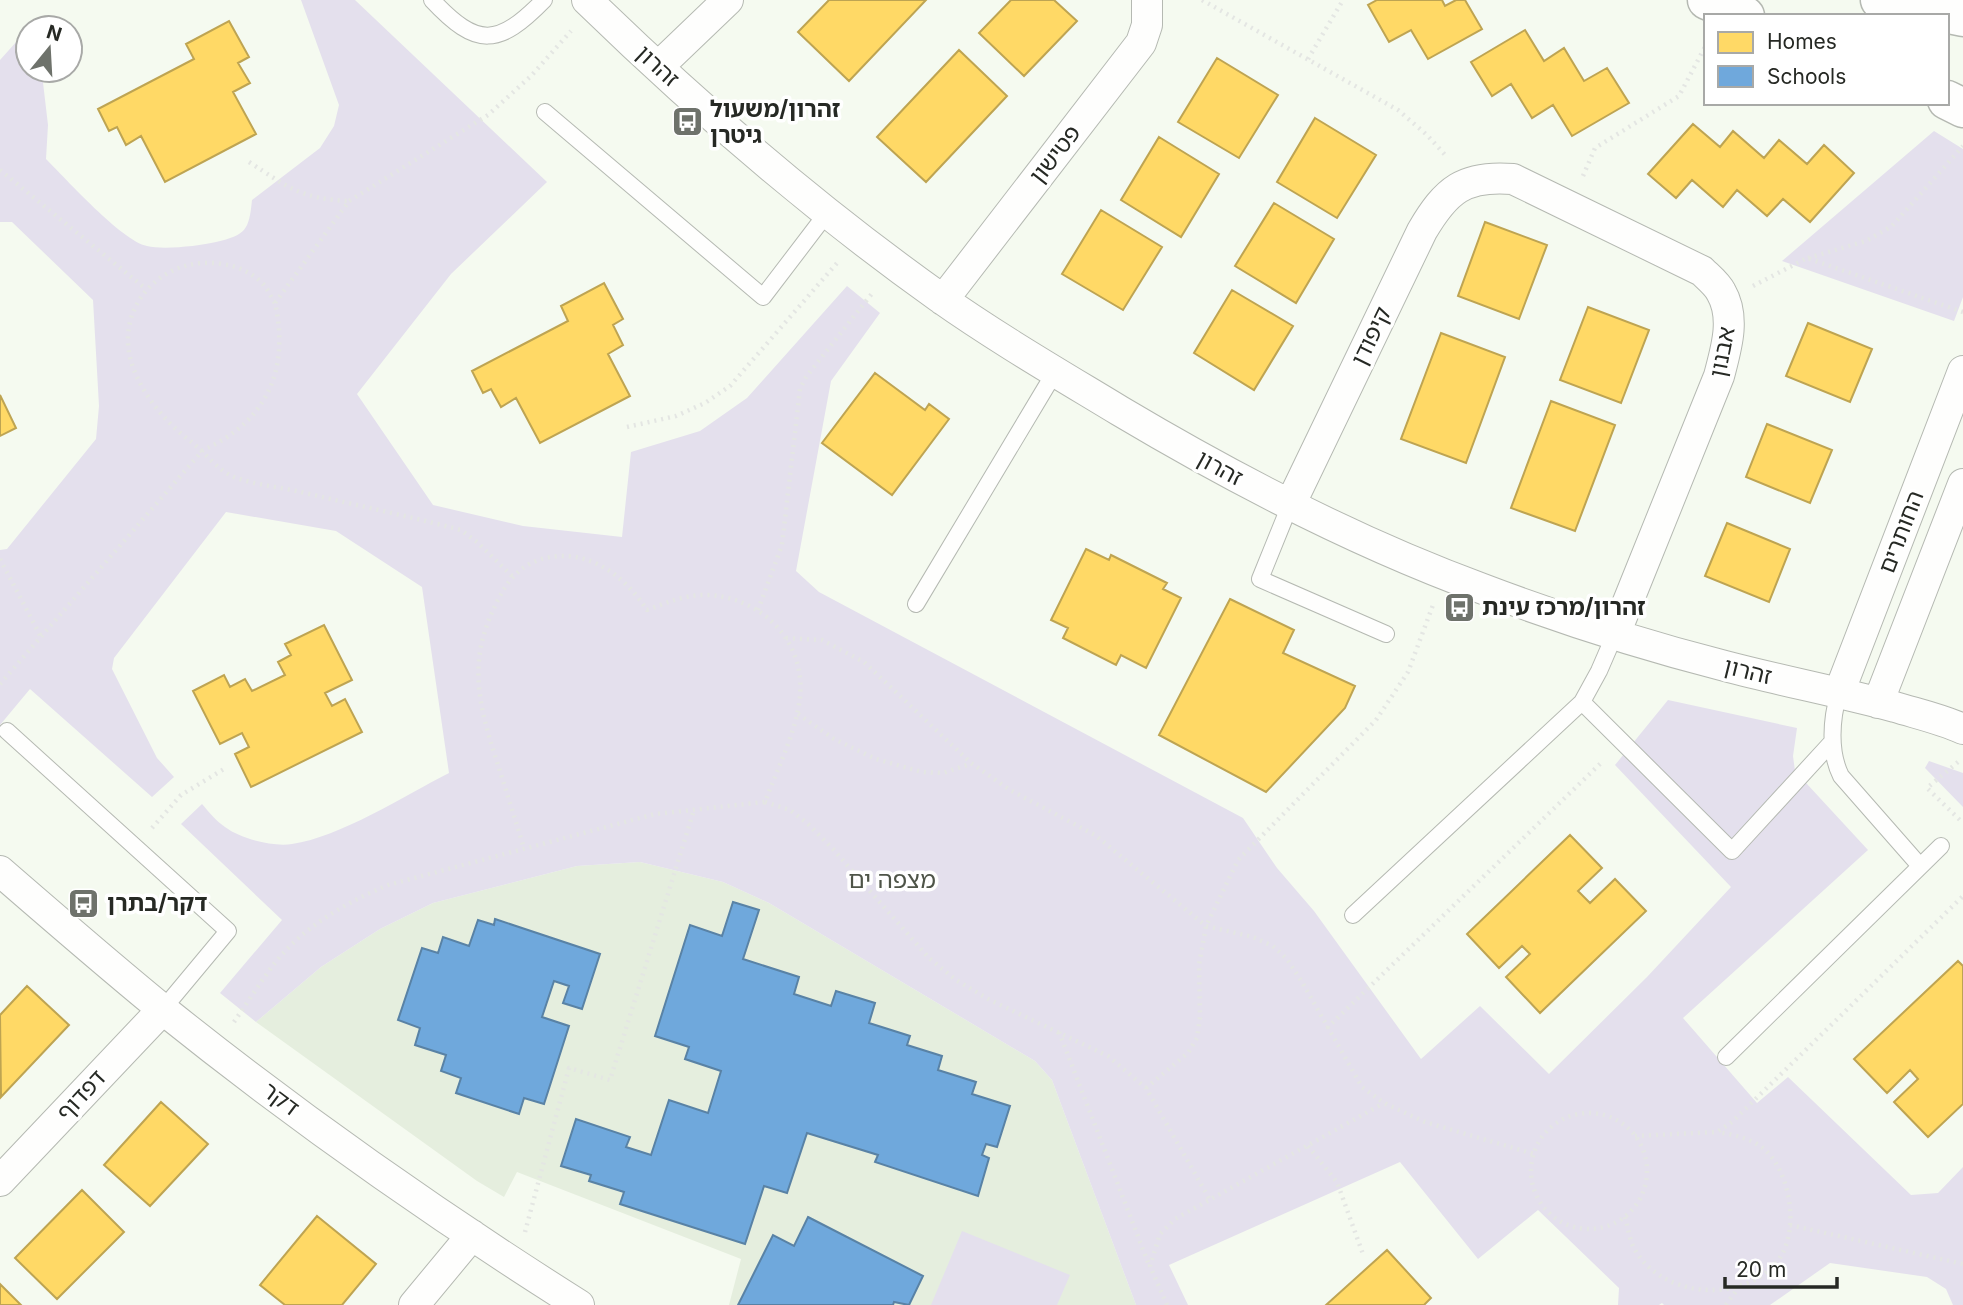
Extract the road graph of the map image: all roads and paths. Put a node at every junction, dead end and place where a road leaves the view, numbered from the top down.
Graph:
1 (432, 0) edge
2 (544, 0) edge
3 (728, 0) edge
4 (1147, 0) edge
5 (1202, 0) edge
6 (1343, 0) edge
7 (1707, 0) edge
8 (1880, 0) edge
9 (590, 3) edge
10 (1740, 14) edge
11 (1948, 14) edge
12 (1704, 49) edge
13 (1308, 60) junction
14 (658, 67) junction
15 (545, 112) dead end
16 (1963, 146) edge
17 (249, 162) dead end
18 (0, 170) edge
19 (1469, 181) junction
20 (349, 201) junction
21 (1570, 206) junction
22 (827, 213) junction
23 (859, 238) junction
24 (1807, 258) junction
25 (894, 265) junction
26 (146, 289) junction
27 (943, 300) junction
28 (1724, 301) junction
29 (275, 303) junction
30 (1963, 312) edge
31 (1963, 371) edge
32 (1055, 372) junction
33 (627, 427) dead end
34 (203, 450) junction
35 (1920, 484) junction
36 (1962, 491) edge
37 (1290, 505) junction
38 (0, 559) edge
39 (1445, 573) junction
40 (512, 576) junction
41 (916, 604) dead end
42 (758, 610) junction
43 (1615, 634) junction
44 (1386, 635) dead end
45 (41, 637) junction
46 (786, 638) junction
47 (0, 684) edge
48 (1839, 693) junction
49 (1582, 702) junction
50 (1878, 703) junction
51 (798, 714) junction
52 (1963, 729) edge
53 (7, 731) dead end
54 (1832, 742) junction
55 (1623, 743) junction
56 (1963, 757) edge
57 (971, 763) junction
58 (224, 769) dead end
59 (765, 802) junction
60 (694, 810) junction
61 (1963, 823) edge
62 (1941, 846) dead end
63 (136, 848) junction
64 (524, 848) junction
65 (1920, 866) junction
66 (0, 871) edge
67 (1963, 896) edge
68 (1353, 915) dead end
69 (1206, 926) junction
70 (163, 1009) junction
71 (1327, 1028) junction
72 (1059, 1031) junction
73 (215, 1049) junction
74 (1726, 1057) dead end
75 (1146, 1088) junction
76 (1384, 1104) junction
77 (1717, 1132) junction
78 (1635, 1136) junction
79 (1308, 1146) junction
80 (1534, 1154) junction
81 (0, 1181) edge
82 (1210, 1200) junction
83 (1625, 1217) junction
84 (1790, 1225) junction
85 (472, 1235) junction
86 (1364, 1258) dead end
87 (1963, 1264) edge
88 (516, 1265) junction
89 (1150, 1266) junction
90 (1736, 1290) junction
91 (414, 1305) edge
92 (579, 1305) edge
93 (1167, 1305) edge
94 (1726, 1305) edge

1 - 2 lane
3 - 14 street
4 - 27 street, פטישון
5 - 13 path
6 - 13 path
7 - 10 street
8 - 11 street
9 - 14 street, זהרון
9 - 20 path
12 - 21 path
13 - 19 path
14 - 22 street, זהרון
15 - 22 lane
16 - 24 path
17 - 20 path
18 - 26 path
19 - 21 street, אבנון
19 - 37 street, קיפודן
20 - 29 path
21 - 28 street, אבנון
22 - 23 street, זהרון
23 - 25 street, זהרון
23 - 33 path
24 - 28 path
24 - 30 path
25 - 27 street, זהרון
25 - 42 path
26 - 29 path
26 - 34 path
27 - 32 street, זהרון
28 - 43 street, אבנון
29 - 34 path
31 - 35 street, החותרים
32 - 37 street, זהרון
32 - 41 lane
34 - 40 path
34 - 45 path
35 - 36 street
35 - 48 street, החותרים
36 - 50 street, החותרים
37 - 39 street, זהרון
37 - 44 lane
38 - 45 path
39 - 43 street, זהרון
39 - 69 path
40 - 42 path
40 - 64 path
42 - 46 path
43 - 48 street, זהרון
43 - 49 lane
45 - 47 path
46 - 51 path
46 - 57 path
48 - 50 street, זהרון
48 - 54 lane
49 - 55 lane
49 - 68 lane
50 - 52 street, זהרון
51 - 57 path
51 - 59 path
53 - 63 lane
54 - 55 lane
54 - 65 lane
55 - 71 path
56 - 61 path
57 - 69 path
58 - 63 path
59 - 60 path
59 - 72 path
60 - 64 path
60 - 88 path
62 - 65 lane
63 - 70 lane
64 - 73 path
65 - 74 lane
66 - 70 street, דקר
67 - 77 path
69 - 71 path
69 - 75 path
70 - 73 street, דקר
70 - 81 street, דפדוף
71 - 76 path
72 - 75 path
72 - 89 path
73 - 85 street, דקר
75 - 82 path
76 - 79 path
76 - 80 path
77 - 78 path
77 - 84 path
78 - 80 path
78 - 83 path
79 - 82 path
79 - 86 path
80 - 83 path
82 - 89 path
83 - 90 path
84 - 87 path
84 - 90 path
85 - 88 street, דקר
85 - 91 street
88 - 92 street, דקר
89 - 93 path
90 - 94 path

